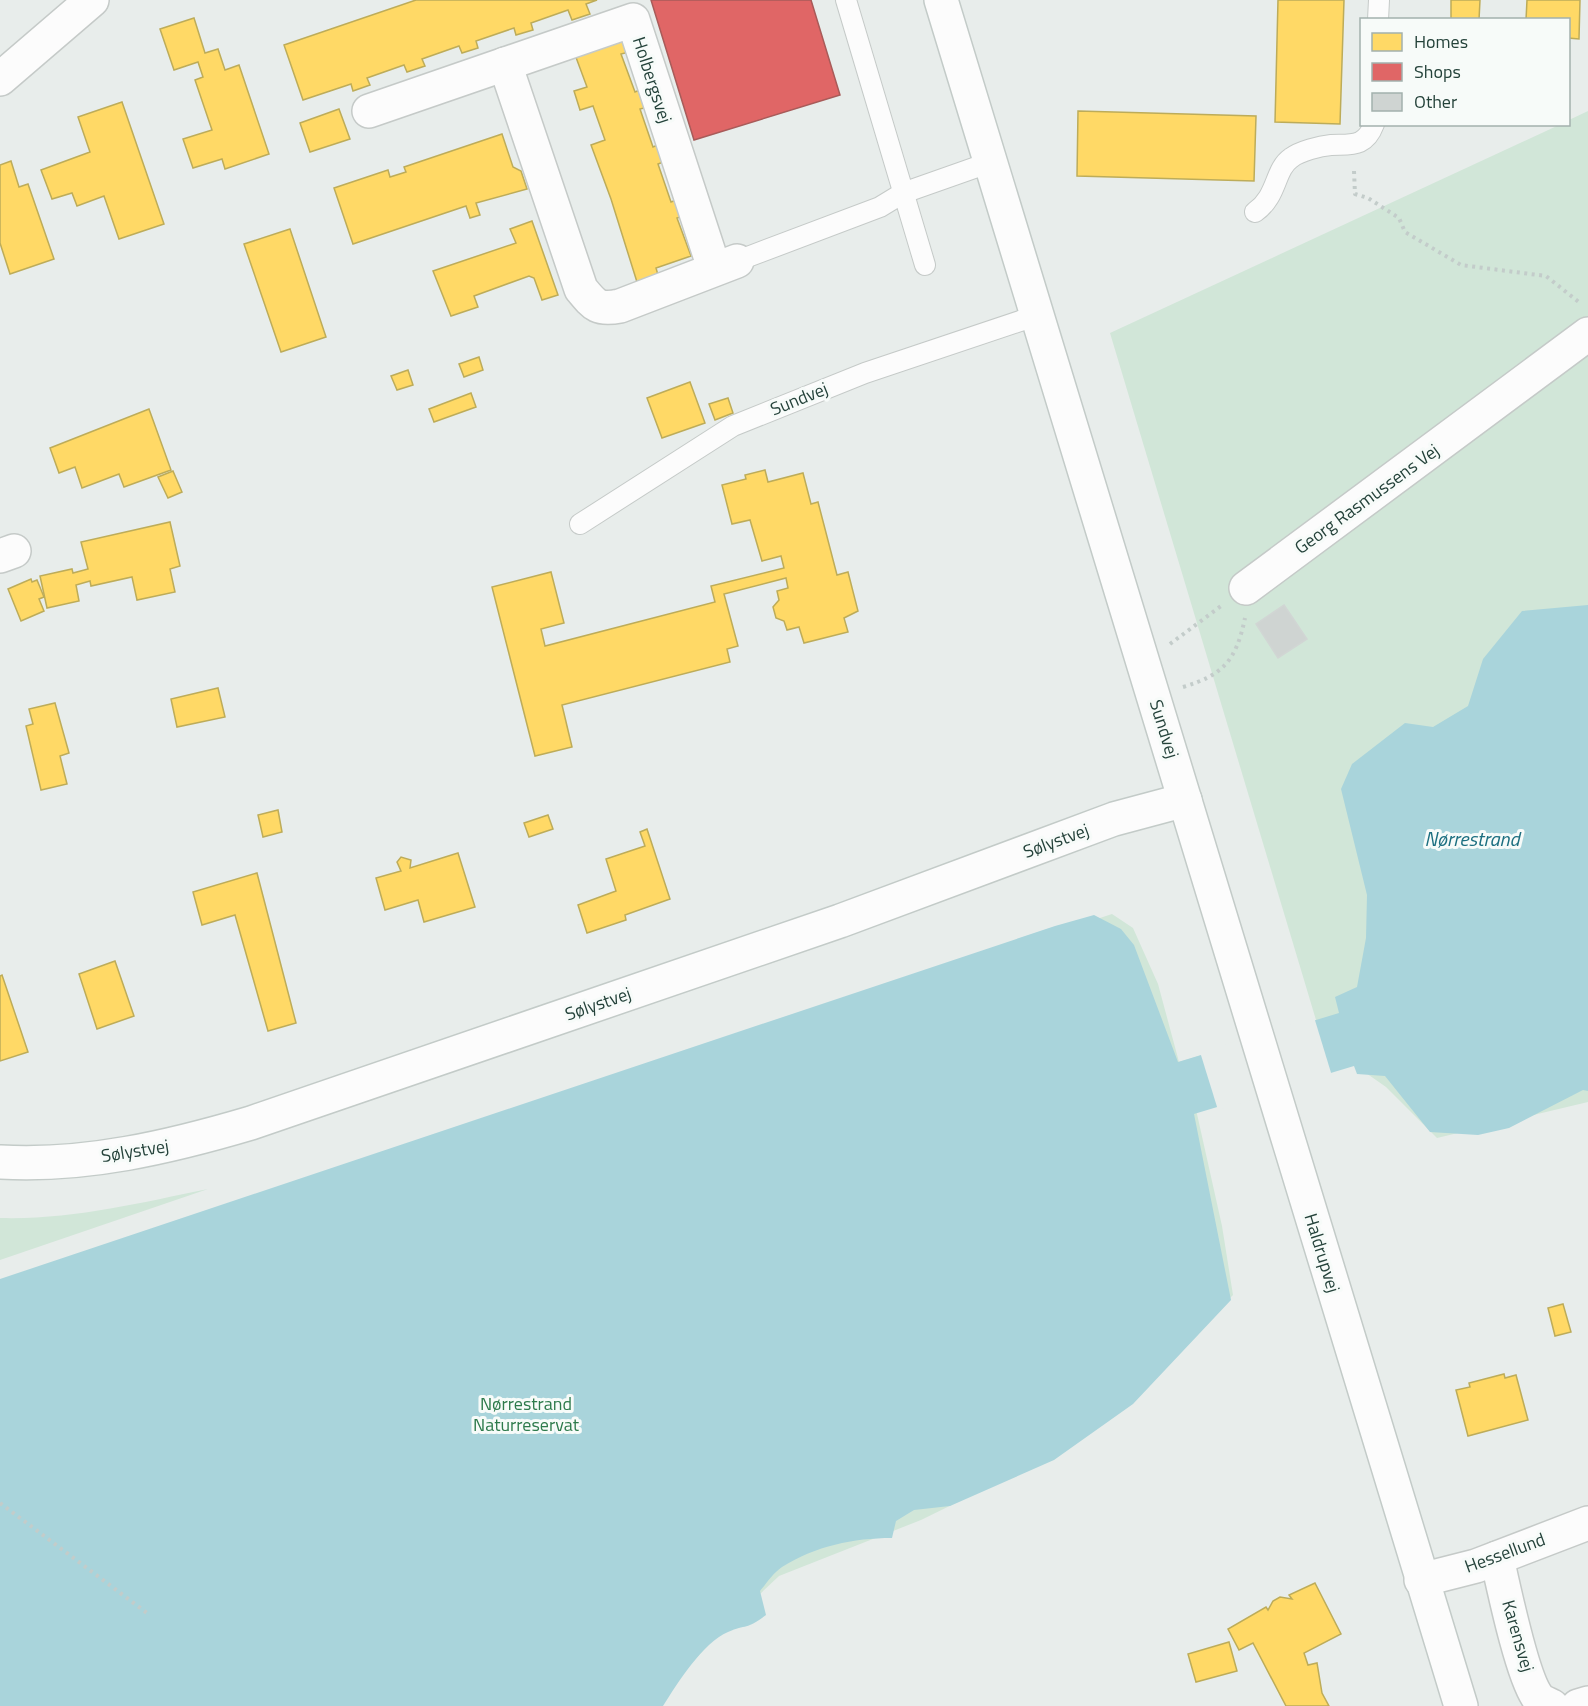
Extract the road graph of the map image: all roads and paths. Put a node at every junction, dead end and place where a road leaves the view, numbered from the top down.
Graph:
1 (92, 0) edge
2 (846, 0) edge
3 (941, 0) edge
4 (1379, 0) edge
5 (1378, 18) edge
6 (505, 63) junction
7 (0, 79) edge
8 (369, 111) dead end
9 (1373, 126) edge
10 (1354, 146) junction
11 (991, 162) junction
12 (903, 193) junction
13 (1255, 212) dead end
14 (726, 265) junction
15 (925, 266) dead end
16 (1588, 310) edge
17 (1038, 315) junction
18 (1588, 334) edge
19 (580, 524) dead end
20 (1246, 588) junction
21 (1144, 663) junction
22 (1154, 696) junction
23 (1185, 800) junction
24 (0, 1162) edge
25 (0, 1503) edge
26 (1588, 1523) edge
27 (1497, 1558) junction
28 (1421, 1580) junction
29 (147, 1613) dead end
30 (1588, 1703) edge
31 (1461, 1706) edge
32 (1552, 1706) edge
33 (1578, 1706) edge

1 - 7 street
2 - 12 lane
3 - 11 street, Sundvej
4 - 5 lane
6 - 8 street, Holbergsvej
6 - 14 street, Holbergsvej
6 - 14 street
9 - 10 lane
10 - 13 lane
10 - 16 path
11 - 12 lane
11 - 17 street, Sundvej
12 - 14 lane
12 - 15 lane
17 - 19 lane, Sundvej
17 - 21 street, Sundvej
18 - 20 street, Georg Rasmussens Vej
20 - 21 path
20 - 22 path
21 - 22 street, Sundvej
22 - 23 street, Sundvej
23 - 24 street, Sølystvej
23 - 28 street, Haldrupvej
25 - 29 path
26 - 27 street, Hessellund
27 - 28 street, Hessellund
27 - 32 street, Karensvej
28 - 31 street, Haldrupvej
30 - 33 street

